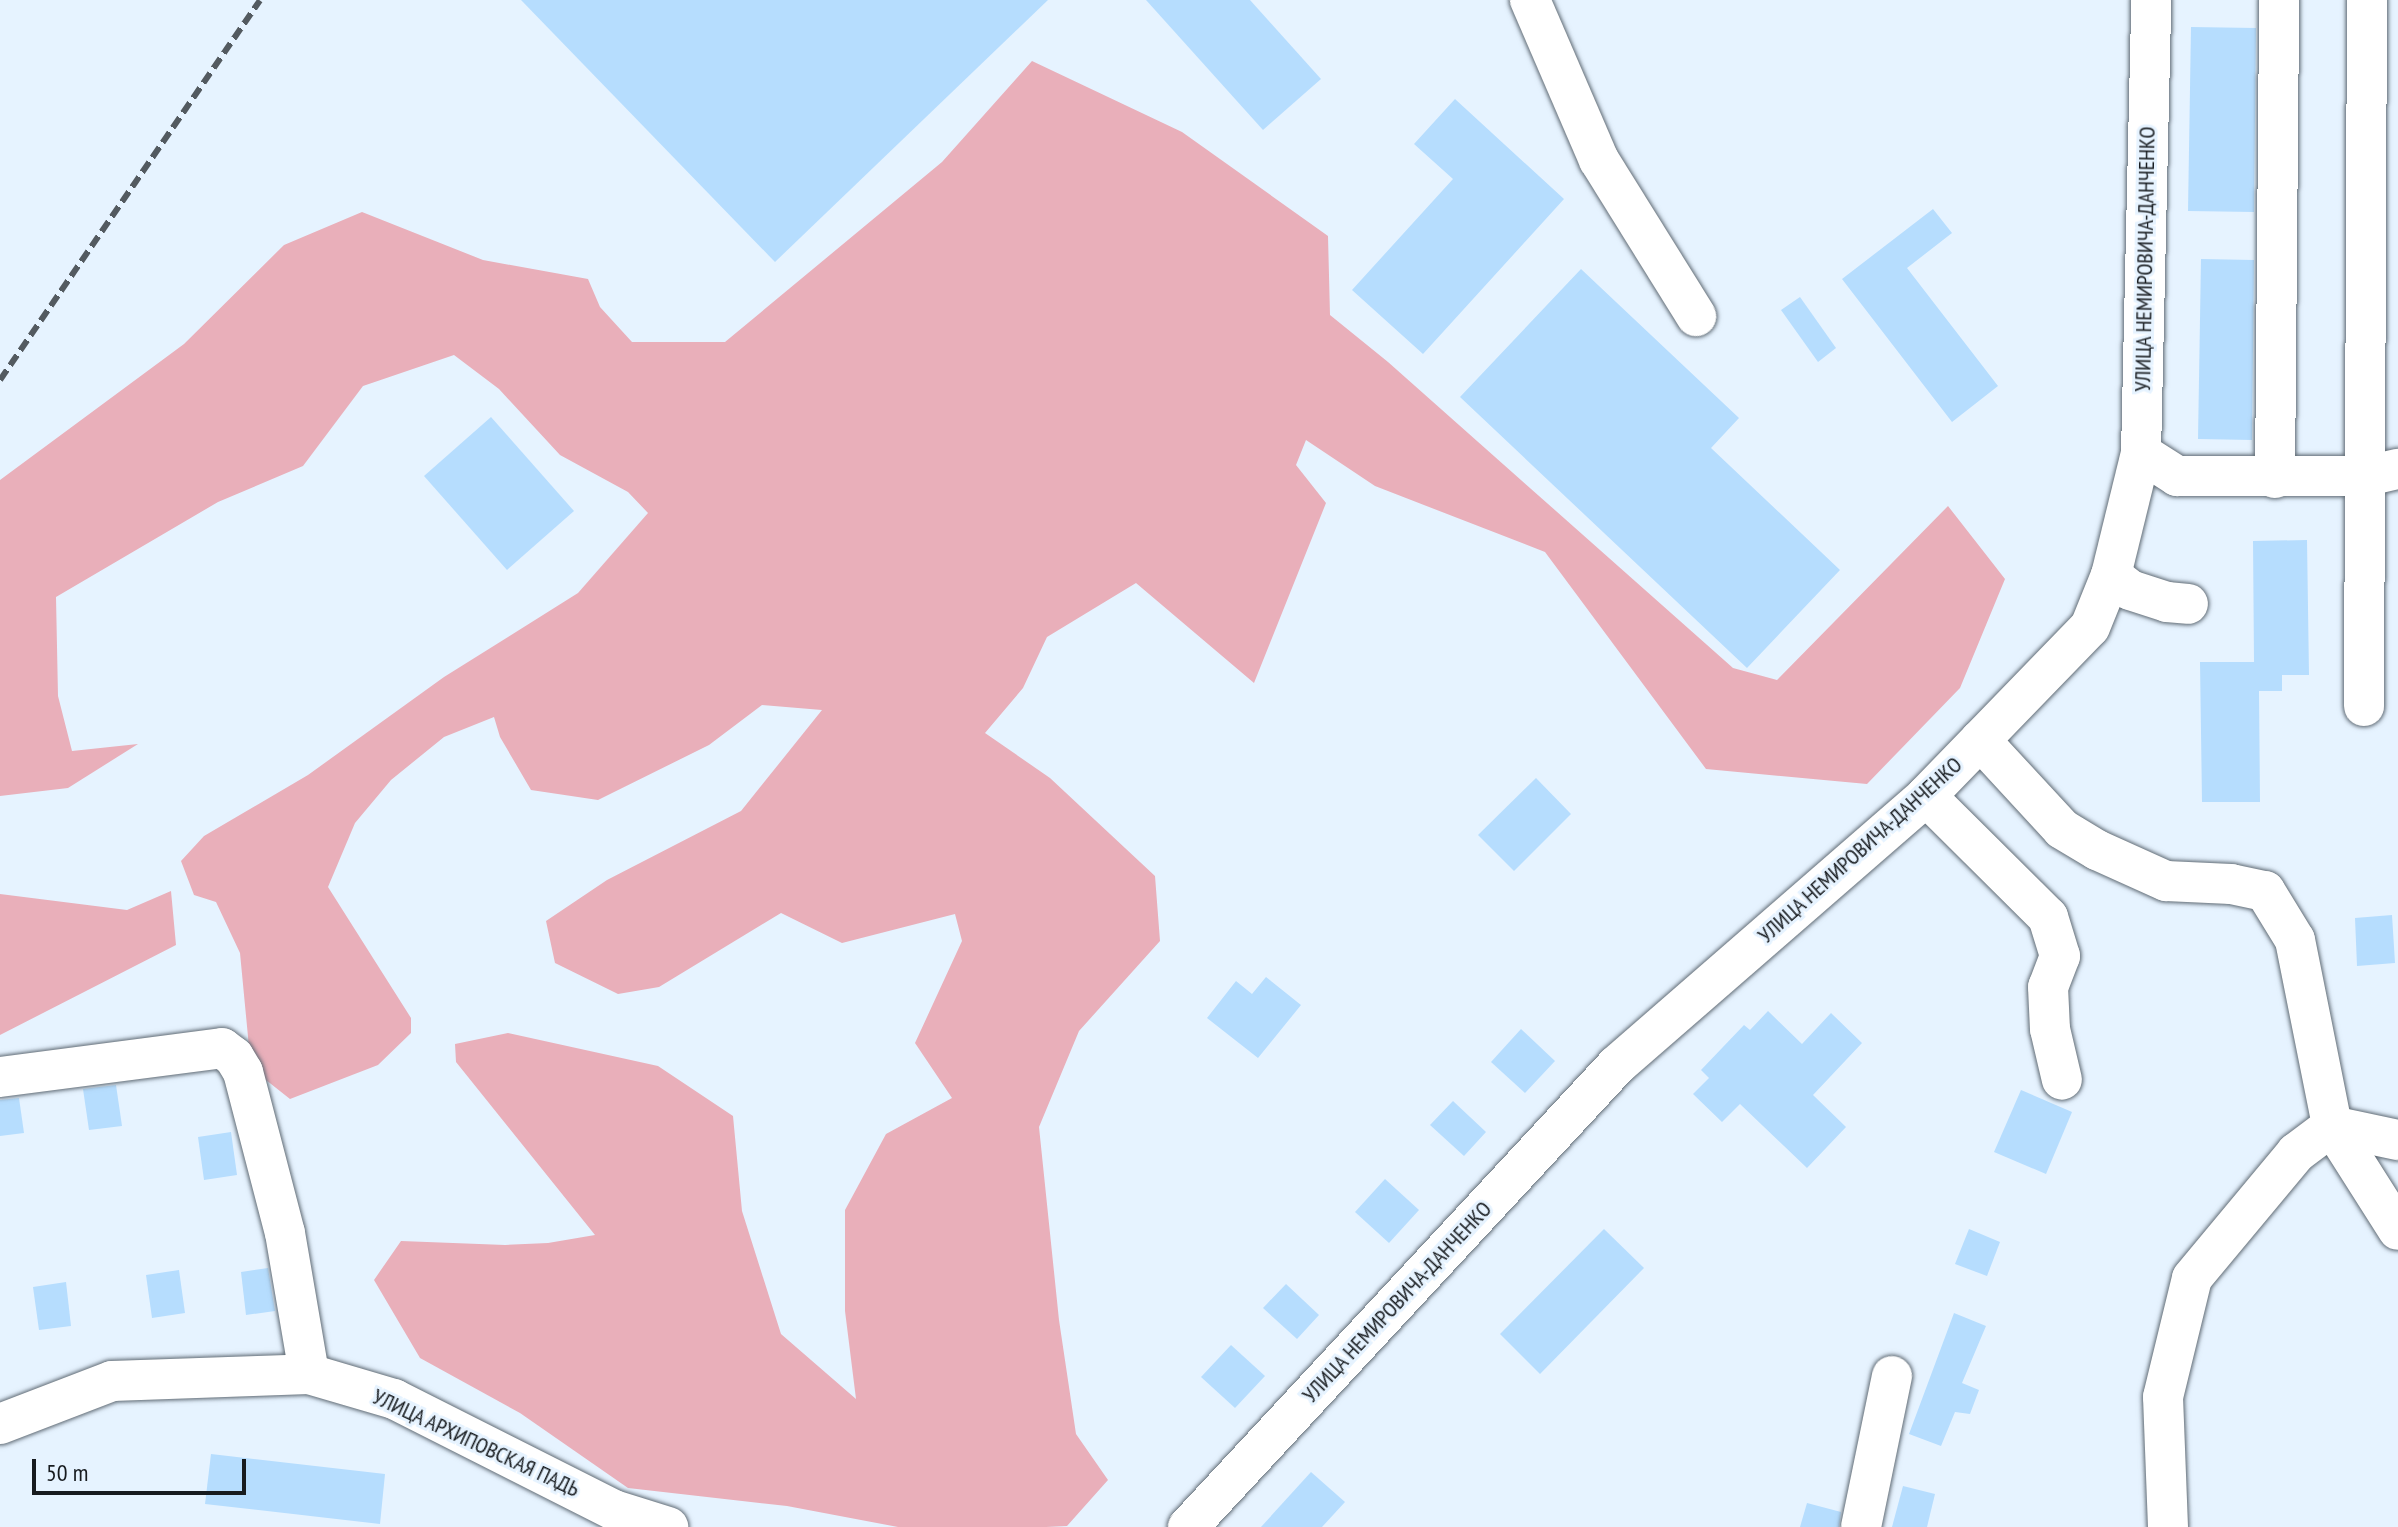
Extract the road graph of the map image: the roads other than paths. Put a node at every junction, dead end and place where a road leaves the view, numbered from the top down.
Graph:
1 (1530, 0) edge
2 (2151, 0) edge
3 (2279, 0) edge
4 (2334, 0) edge
5 (2367, 0) edge
6 (2390, 0) edge
7 (1696, 316) dead end
8 (2141, 453) junction
9 (2382, 473) edge
10 (2275, 478) junction
11 (2111, 575) junction
12 (2188, 604) dead end
13 (2364, 706) dead end
14 (1980, 740) junction
15 (1926, 796) junction
16 (0, 1077) edge
17 (2062, 1080) dead end
18 (2332, 1126) junction
19 (2398, 1140) edge
20 (2398, 1230) edge
21 (309, 1374) junction
22 (1892, 1376) dead end
23 (0, 1424) edge
24 (668, 1527) edge
25 (1188, 1527) edge
26 (1861, 1527) edge
27 (2168, 1527) edge

1 - 7 street
2 - 8 street, УЛИЦА НЕМИРОВИЧА-ДАНЧЕНКО
3 - 10 street
4 - 5 street
5 - 6 street
5 - 9 street
8 - 10 street
8 - 11 street, УЛИЦА НЕМИРОВИЧА-ДАНЧЕНКО
9 - 10 street
9 - 13 street
11 - 12 street
11 - 14 street, УЛИЦА НЕМИРОВИЧА-ДАНЧЕНКО
14 - 15 street, УЛИЦА НЕМИРОВИЧА-ДАНЧЕНКО
14 - 18 street
15 - 17 street
15 - 25 street, УЛИЦА НЕМИРОВИЧА-ДАНЧЕНКО
16 - 21 street
18 - 19 street
18 - 20 street
18 - 27 street
21 - 23 street, УЛИЦА АРХИПОВСКАЯ ПАДЬ
21 - 24 street, УЛИЦА АРХИПОВСКАЯ ПАДЬ
22 - 26 street

